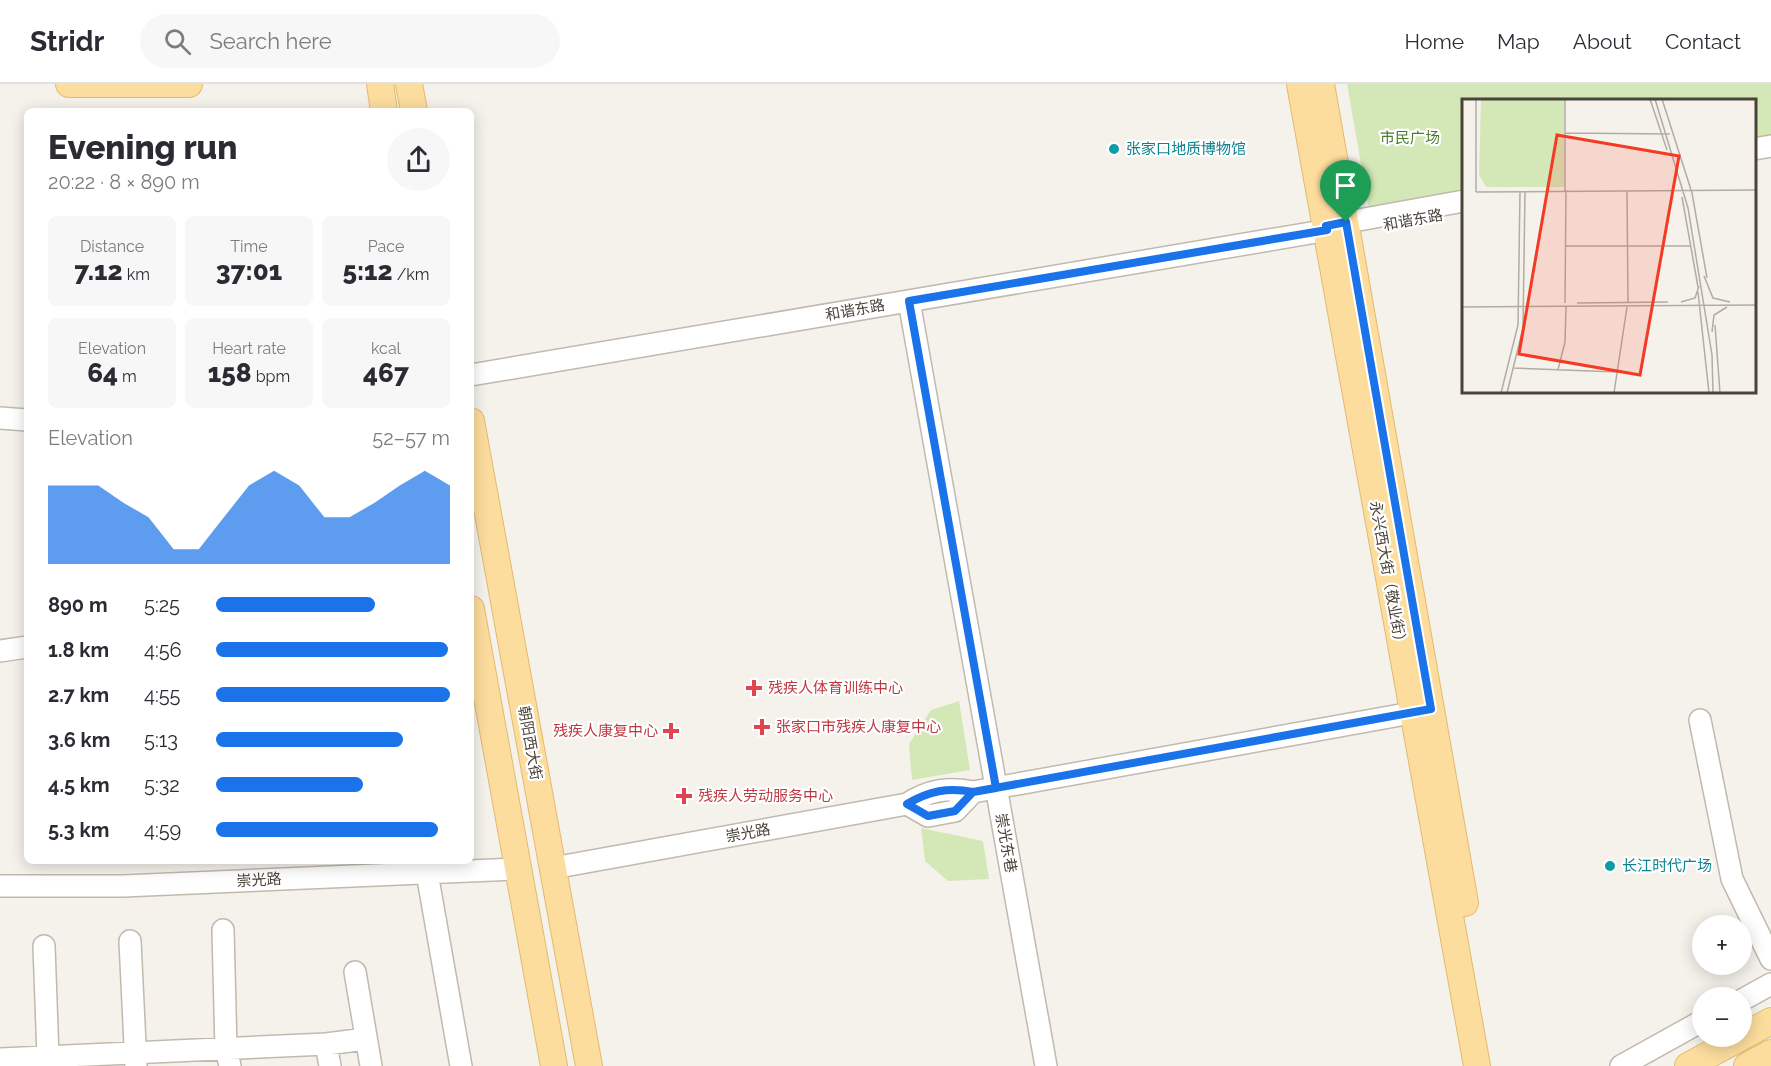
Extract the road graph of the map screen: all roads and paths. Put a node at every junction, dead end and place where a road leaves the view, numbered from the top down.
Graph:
1 (69, 84) edge
2 (189, 84) edge
3 (380, 84) edge
4 (409, 84) edge
5 (1300, 84) edge
6 (1320, 84) edge
7 (384, 108) edge
8 (413, 108) edge
9 (1771, 146) edge
10 (1756, 149) edge
11 (1771, 158) edge
12 (1756, 161) edge
13 (1462, 201) edge
14 (1462, 212) edge
15 (1337, 229) junction
16 (909, 301) junction
17 (474, 374) edge
18 (0, 418) edge
19 (24, 420) edge
20 (474, 437) edge
21 (474, 626) edge
22 (24, 647) edge
23 (0, 651) edge
24 (1422, 711) junction
25 (1700, 720) dead end
26 (996, 788) junction
27 (553, 868) junction
28 (325, 869) edge
29 (517, 869) junction
30 (427, 873) junction
31 (0, 886) edge
32 (224, 930) dead end
33 (130, 941) dead end
34 (44, 946) dead end
35 (1771, 959) edge
36 (355, 972) dead end
37 (1771, 984) edge
38 (1752, 994) edge
39 (1771, 1021) edge
40 (1692, 1027) edge
41 (366, 1039) junction
42 (326, 1044) junction
43 (1771, 1053) edge
44 (48, 1057) junction
45 (228, 1057) edge
46 (0, 1059) edge
47 (135, 1059) edge
48 (330, 1066) edge
49 (371, 1066) edge
50 (461, 1066) edge
51 (555, 1066) edge
52 (589, 1066) edge
53 (1046, 1066) edge
54 (1477, 1066) edge
55 (1494, 1066) edge
56 (1621, 1066) edge
57 (1688, 1066) edge
58 (1747, 1066) edge

1 - 2 main road
3 - 7 main road
4 - 8 main road
5 - 15 main road, 永兴西大街（敬业街）
6 - 15 main road, 永兴西大街（敬业街）
9 - 10 street
11 - 12 street
13 - 15 street, 和谐东路
14 - 15 street, 和谐东路
15 - 16 street, 和谐东路
15 - 24 main road, 永兴西大街（敬业街）
16 - 17 street, 和谐东路
16 - 26 street, 崇光东巷
18 - 19 street
20 - 27 main road, 朝阳西大街
21 - 29 main road
22 - 23 street
24 - 26 street, 崇光路
24 - 54 main road, 永兴西大街（敬业街）
24 - 55 main road, 永兴西大街（敬业街）
25 - 35 street
26 - 27 street, 崇光路
26 - 53 street, 崇光东巷
27 - 52 main road, 朝阳西大街
28 - 30 street, 崇光路
28 - 31 street, 崇光路
29 - 30 street, 崇光路
29 - 51 main road
30 - 50 street
32 - 45 street
33 - 47 street
34 - 44 street
36 - 41 street
37 - 38 street
39 - 57 main road
40 - 56 street
41 - 42 street
41 - 49 street
42 - 45 street
42 - 48 street
43 - 58 main road
44 - 46 street
44 - 47 street
45 - 47 street

